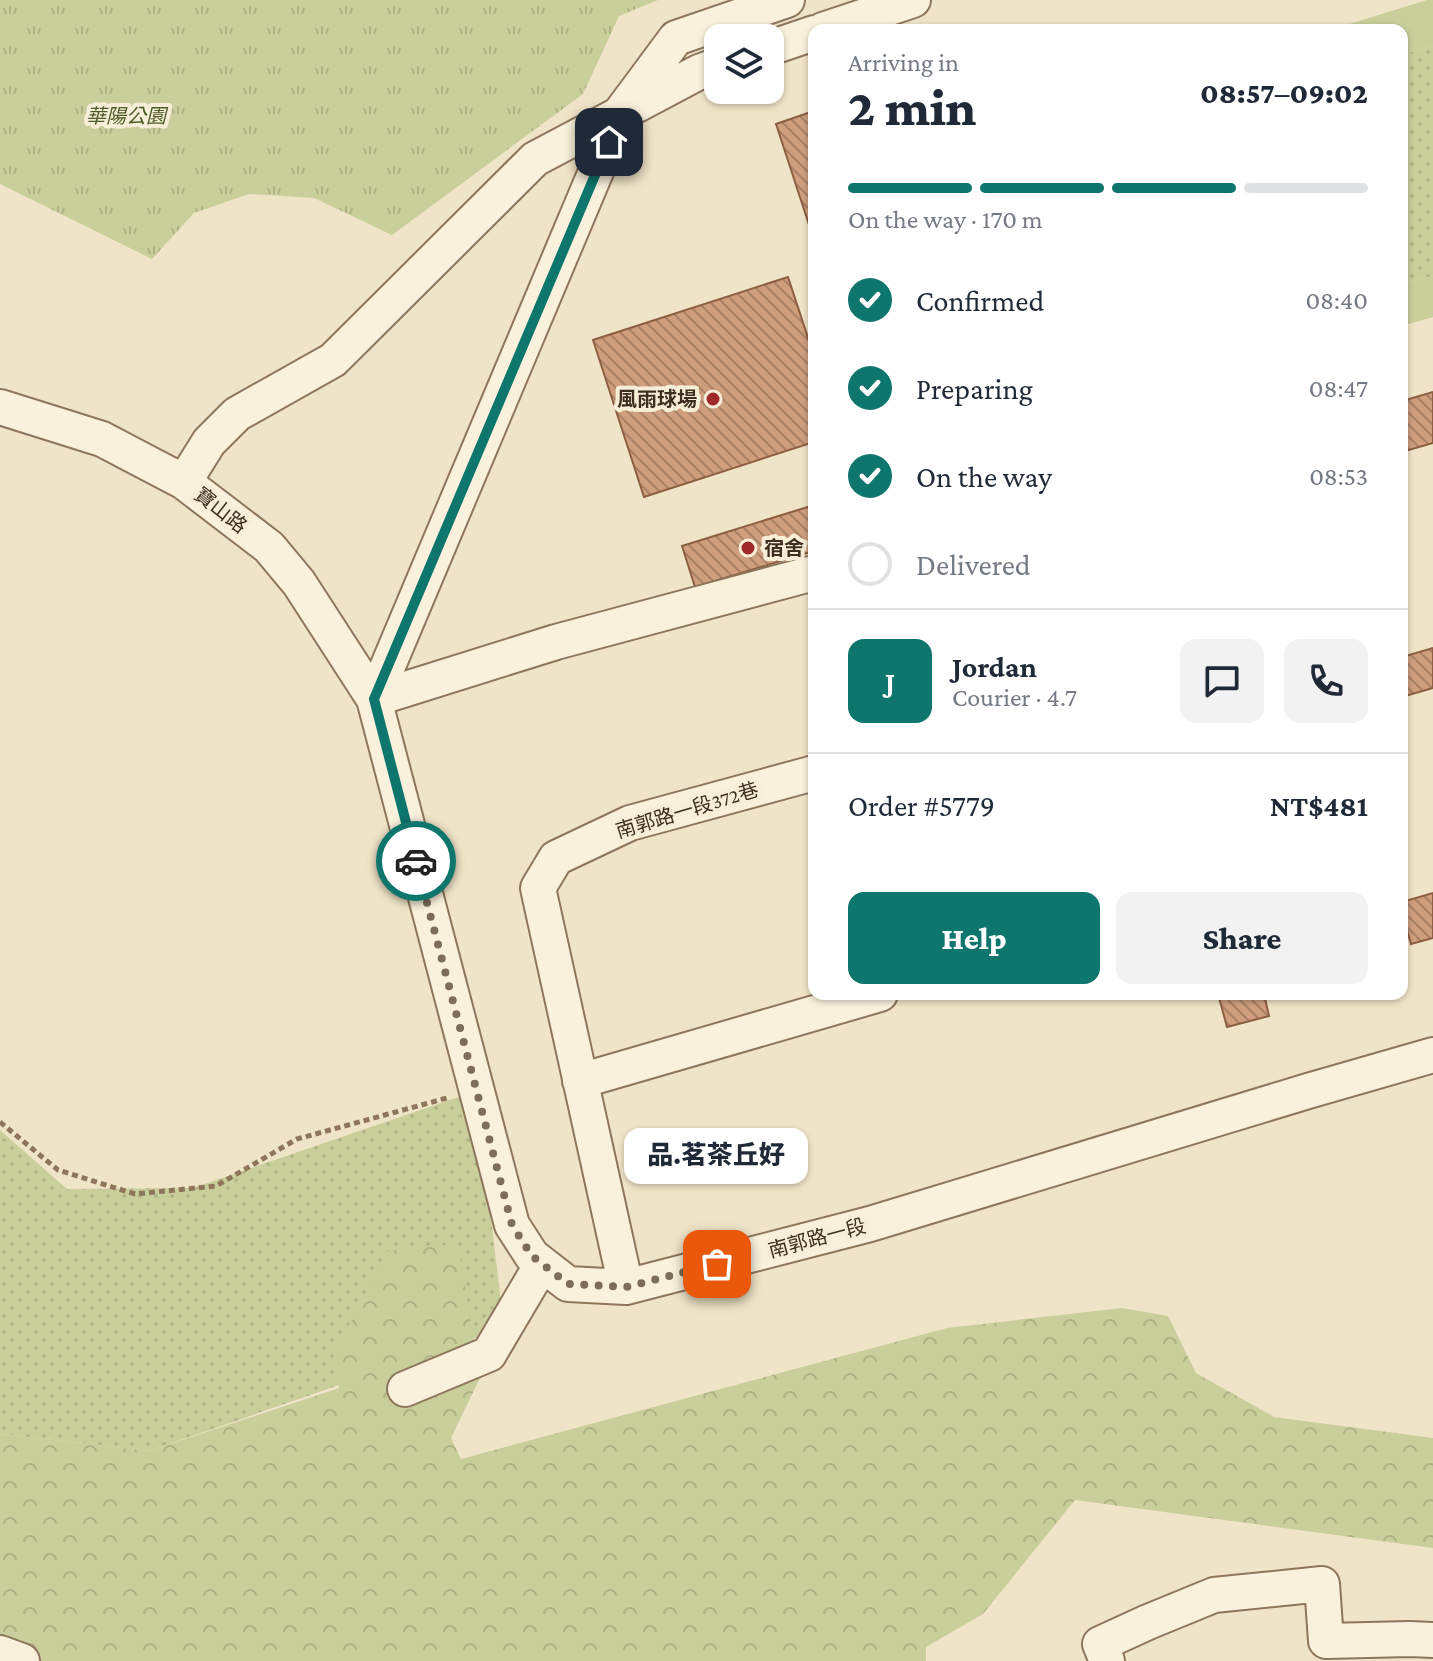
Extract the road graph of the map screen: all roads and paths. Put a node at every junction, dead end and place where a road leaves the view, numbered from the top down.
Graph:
1 (787, 0) edge
2 (913, 0) edge
3 (841, 24) edge
4 (808, 35) edge
5 (784, 43) edge
6 (704, 70) edge
7 (621, 112) junction
8 (0, 407) edge
9 (184, 482) junction
10 (808, 575) edge
11 (374, 699) junction
12 (808, 775) edge
13 (859, 1000) edge
14 (1433, 1055) edge
15 (580, 1081) junction
16 (476, 1091) junction
17 (0, 1122) edge
18 (542, 1264) junction
19 (626, 1287) junction
20 (405, 1389) dead end
21 (1417, 1647) edge
22 (0, 1653) edge
23 (22, 1661) edge
24 (1107, 1661) edge

1 - 7 street
2 - 3 street
4 - 5 street
6 - 7 street
7 - 9 street
7 - 11 street
8 - 9 street, 寶山路
9 - 11 street, 寶山路
10 - 11 street
11 - 16 street, 南郭路一段
12 - 15 street, 南郭路一段372巷
13 - 15 street
14 - 19 street, 南郭路一段
15 - 19 street, 南郭路一段372巷
16 - 17 path
16 - 18 street, 南郭路一段
18 - 19 street, 南郭路一段
18 - 20 street
21 - 24 street
22 - 23 street

